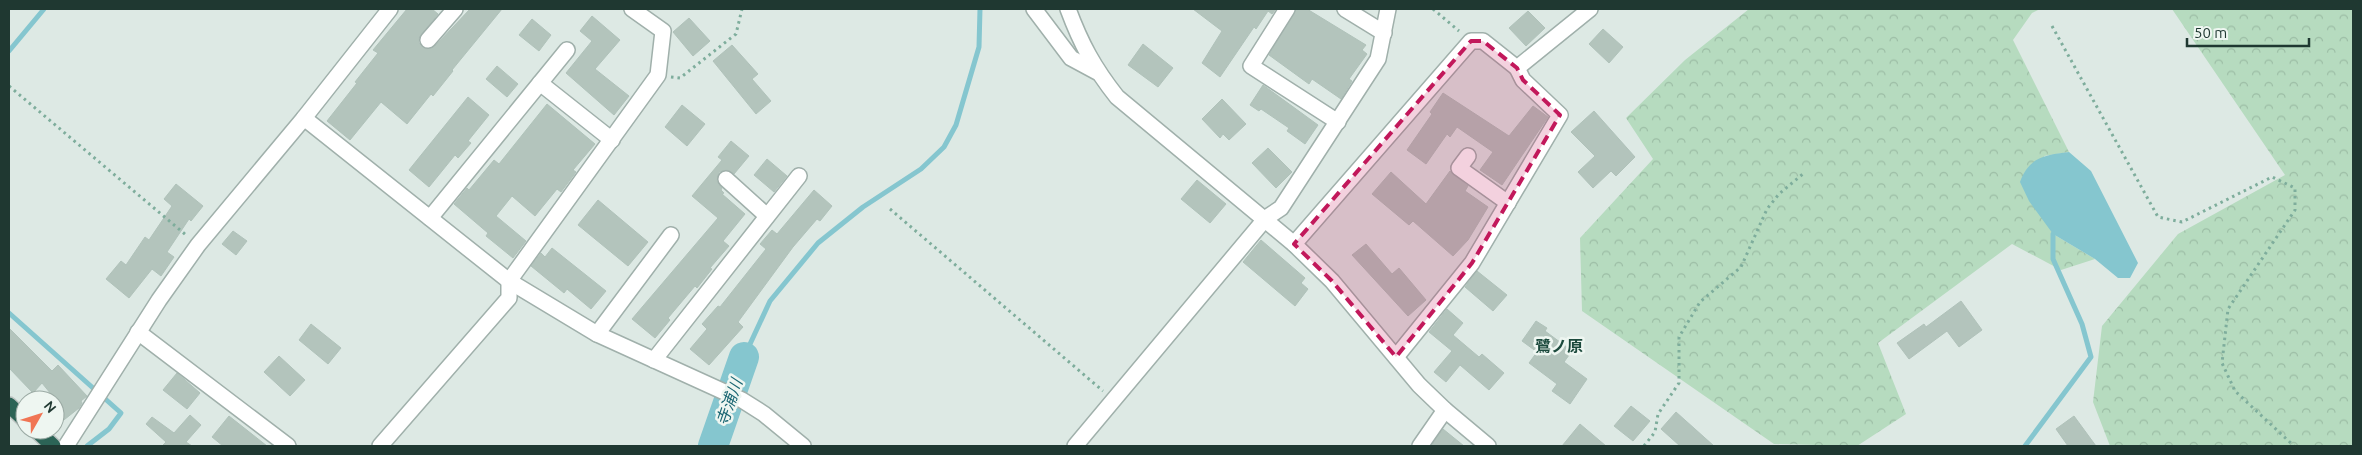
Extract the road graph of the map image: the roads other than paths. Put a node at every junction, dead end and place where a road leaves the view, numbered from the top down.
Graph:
1 (390, 9) edge
2 (453, 9) edge
3 (632, 9) edge
4 (1034, 9) edge
5 (1068, 9) edge
6 (1287, 9) edge
7 (1345, 9) edge
8 (1388, 9) edge
9 (1590, 9) edge
10 (1384, 33) junction
11 (428, 40) dead end
12 (567, 50) dead end
13 (1517, 68) junction
14 (1097, 72) junction
15 (540, 83) junction
16 (304, 118) junction
17 (1338, 122) junction
18 (612, 140) junction
19 (1468, 156) dead end
20 (799, 176) dead end
21 (726, 179) dead end
22 (1508, 203) junction
23 (767, 216) junction
24 (430, 218) junction
25 (1266, 218) junction
26 (671, 235) dead end
27 (1294, 244) junction
28 (509, 281) junction
29 (138, 332) junction
30 (597, 334) junction
31 (1396, 357) junction
32 (654, 360) junction
33 (1445, 410) junction
34 (66, 446) edge
35 (288, 446) edge
36 (380, 446) edge
37 (803, 446) edge
38 (1075, 446) edge
39 (1420, 446) edge
40 (1488, 446) edge

1 - 16 street
2 - 11 street
3 - 18 street
4 - 14 street
5 - 14 street
6 - 17 street
7 - 10 street
8 - 10 street
9 - 13 street
10 - 17 street
12 - 15 street
13 - 22 street
13 - 27 street
14 - 25 street
15 - 18 street
15 - 24 street
16 - 24 street
16 - 29 street
17 - 25 street
18 - 28 street
19 - 22 street
20 - 23 street
21 - 23 street
22 - 31 street
23 - 32 street
24 - 28 street
25 - 27 street
25 - 38 street
26 - 30 street
27 - 31 street
28 - 30 street
28 - 36 street
29 - 34 street
29 - 35 street
30 - 32 street
31 - 33 street
32 - 37 street
33 - 39 street
33 - 40 street

